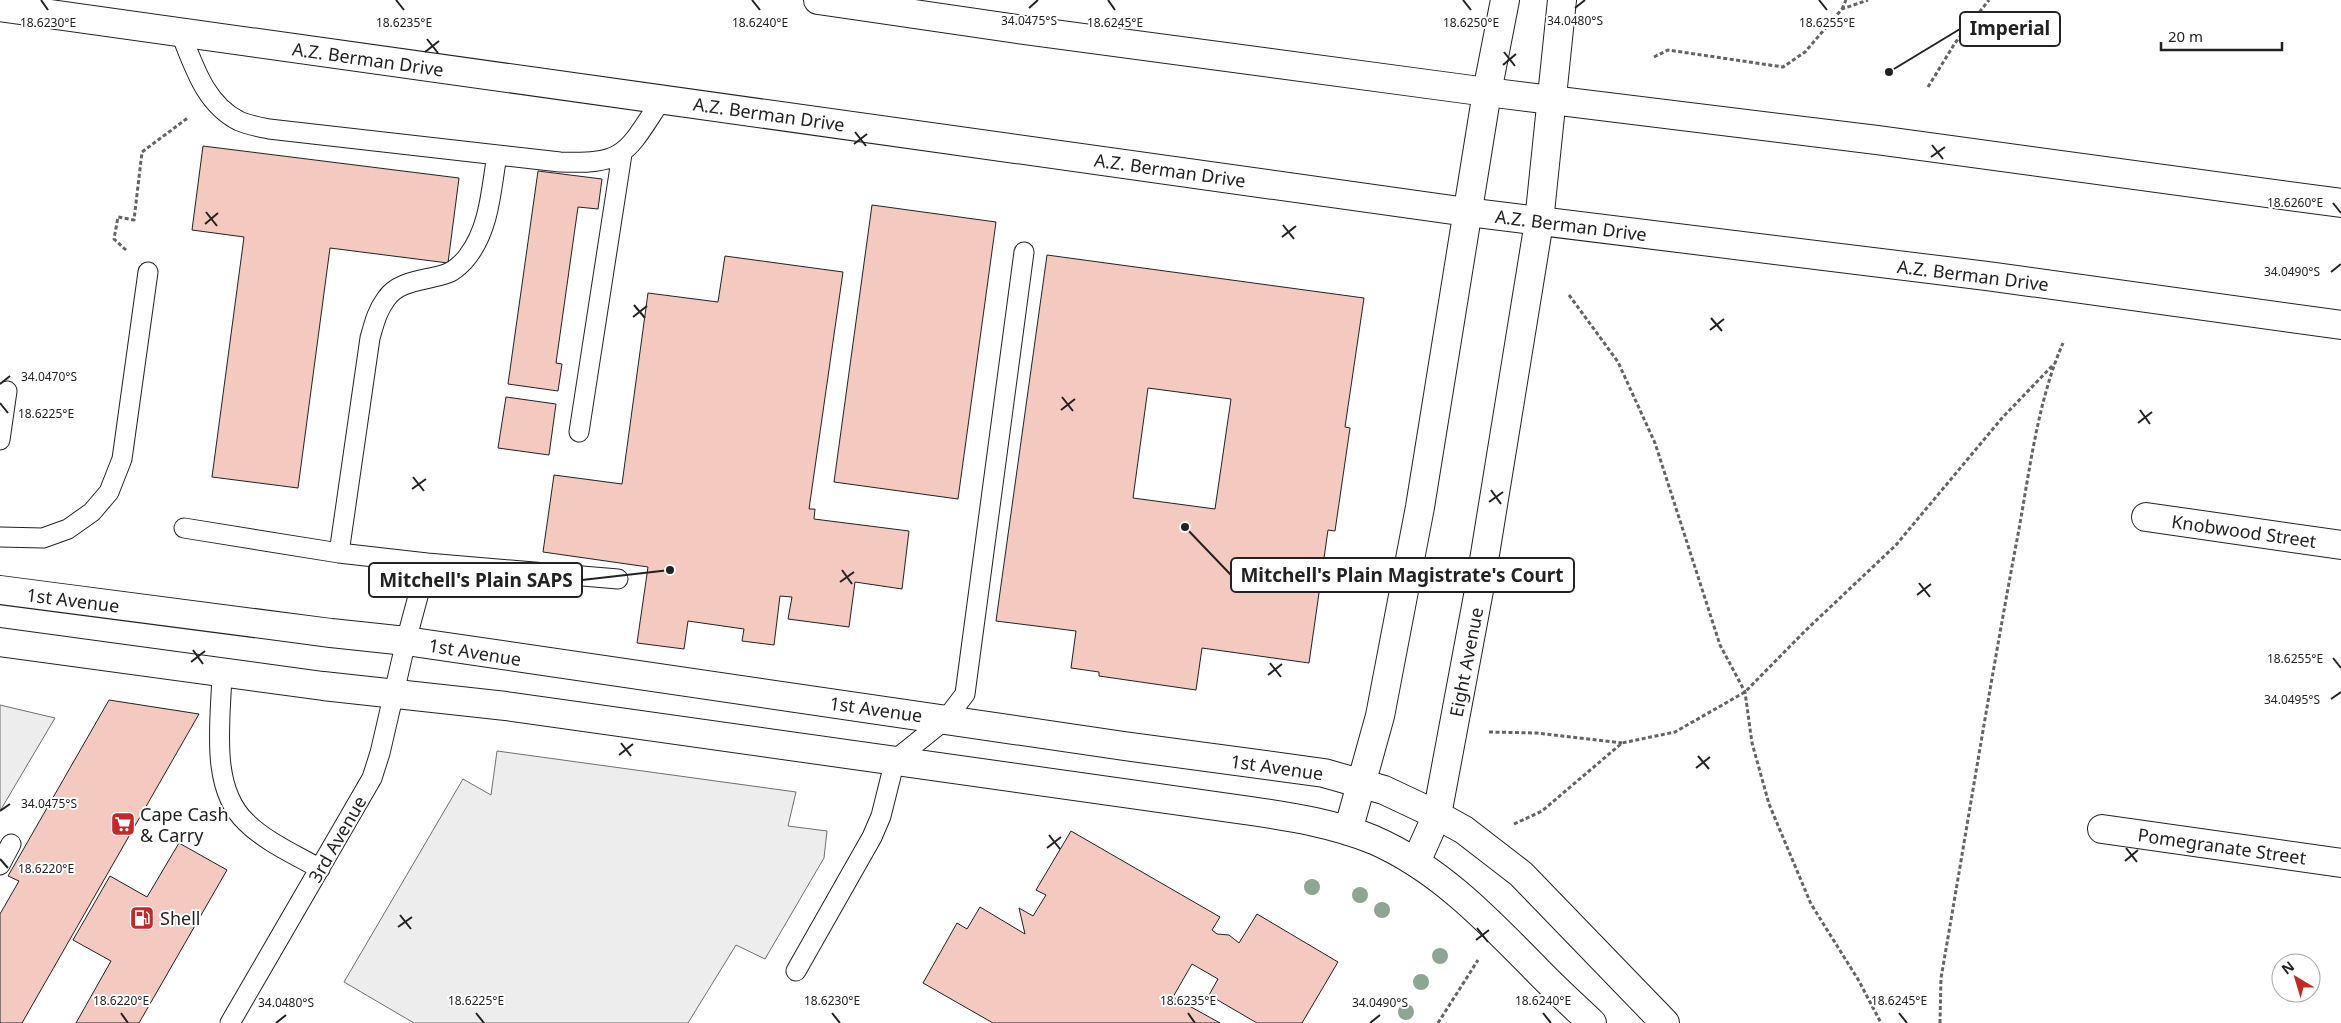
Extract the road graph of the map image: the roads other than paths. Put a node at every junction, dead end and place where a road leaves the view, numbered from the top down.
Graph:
1 (818, 0) edge
2 (1505, 0) edge
3 (1562, 0) edge
4 (0, 7) edge
5 (180, 34) junction
6 (1487, 92) junction
7 (662, 99) junction
8 (1552, 100) junction
9 (622, 154) junction
10 (497, 155) junction
11 (2341, 203) edge
12 (1467, 212) junction
13 (1539, 222) junction
14 (1024, 252) dead end
15 (148, 272) road end
16 (2341, 325) edge
17 (7, 391) dead end
18 (579, 432) dead end
19 (0, 440) edge
20 (2146, 517) dead end
21 (184, 528) dead end
22 (0, 537) edge
23 (2341, 545) edge
24 (339, 553) junction
25 (427, 563) junction
26 (618, 579) dead end
27 (0, 590) edge
28 (406, 641) junction
29 (0, 642) edge
30 (222, 672) junction
31 (393, 694) junction
32 (946, 719) junction
33 (895, 760) junction
34 (1362, 783) junction
35 (1438, 815) junction
36 (2102, 830) dead end
37 (1348, 831) junction
38 (12, 844) dead end
39 (1416, 862) junction
40 (2341, 863) edge
41 (0, 865) edge
42 (320, 869) junction
43 (796, 970) dead end
44 (230, 1023) edge
45 (1592, 1023) edge
46 (1665, 1023) edge

1 - 6 street
2 - 6 street
3 - 8 street, Eight Avenue
4 - 5 street, A.Z. Berman Drive
5 - 7 street, A.Z. Berman Drive
5 - 10 lane
6 - 8 street
6 - 12 street
7 - 9 lane
7 - 12 street, A.Z. Berman Drive
8 - 11 street
8 - 13 street, Eight Avenue
9 - 10 lane
9 - 18 lane
10 - 24 lane
12 - 13 street, A.Z. Berman Drive
12 - 34 street
13 - 16 street, A.Z. Berman Drive
13 - 35 street, Eight Avenue
14 - 32 lane
15 - 22 lane
17 - 19 lane
20 - 23 street, Knobwood Street
21 - 24 lane
24 - 25 lane
25 - 26 lane
25 - 28 lane, 3rd Avenue
27 - 28 street, 1st Avenue
28 - 31 lane, 3rd Avenue
28 - 32 street, 1st Avenue
29 - 30 street
30 - 31 street
30 - 42 lane
31 - 33 street
31 - 42 lane, 3rd Avenue
32 - 33 lane
32 - 34 street, 1st Avenue
33 - 37 street
33 - 43 lane
34 - 35 street, 1st Avenue
34 - 37 street
35 - 39 street, Eight Avenue
35 - 46 street, 1st Avenue
36 - 40 street, Pomegranate Street
37 - 39 street
38 - 41 lane
39 - 45 street
42 - 44 lane, 3rd Avenue

